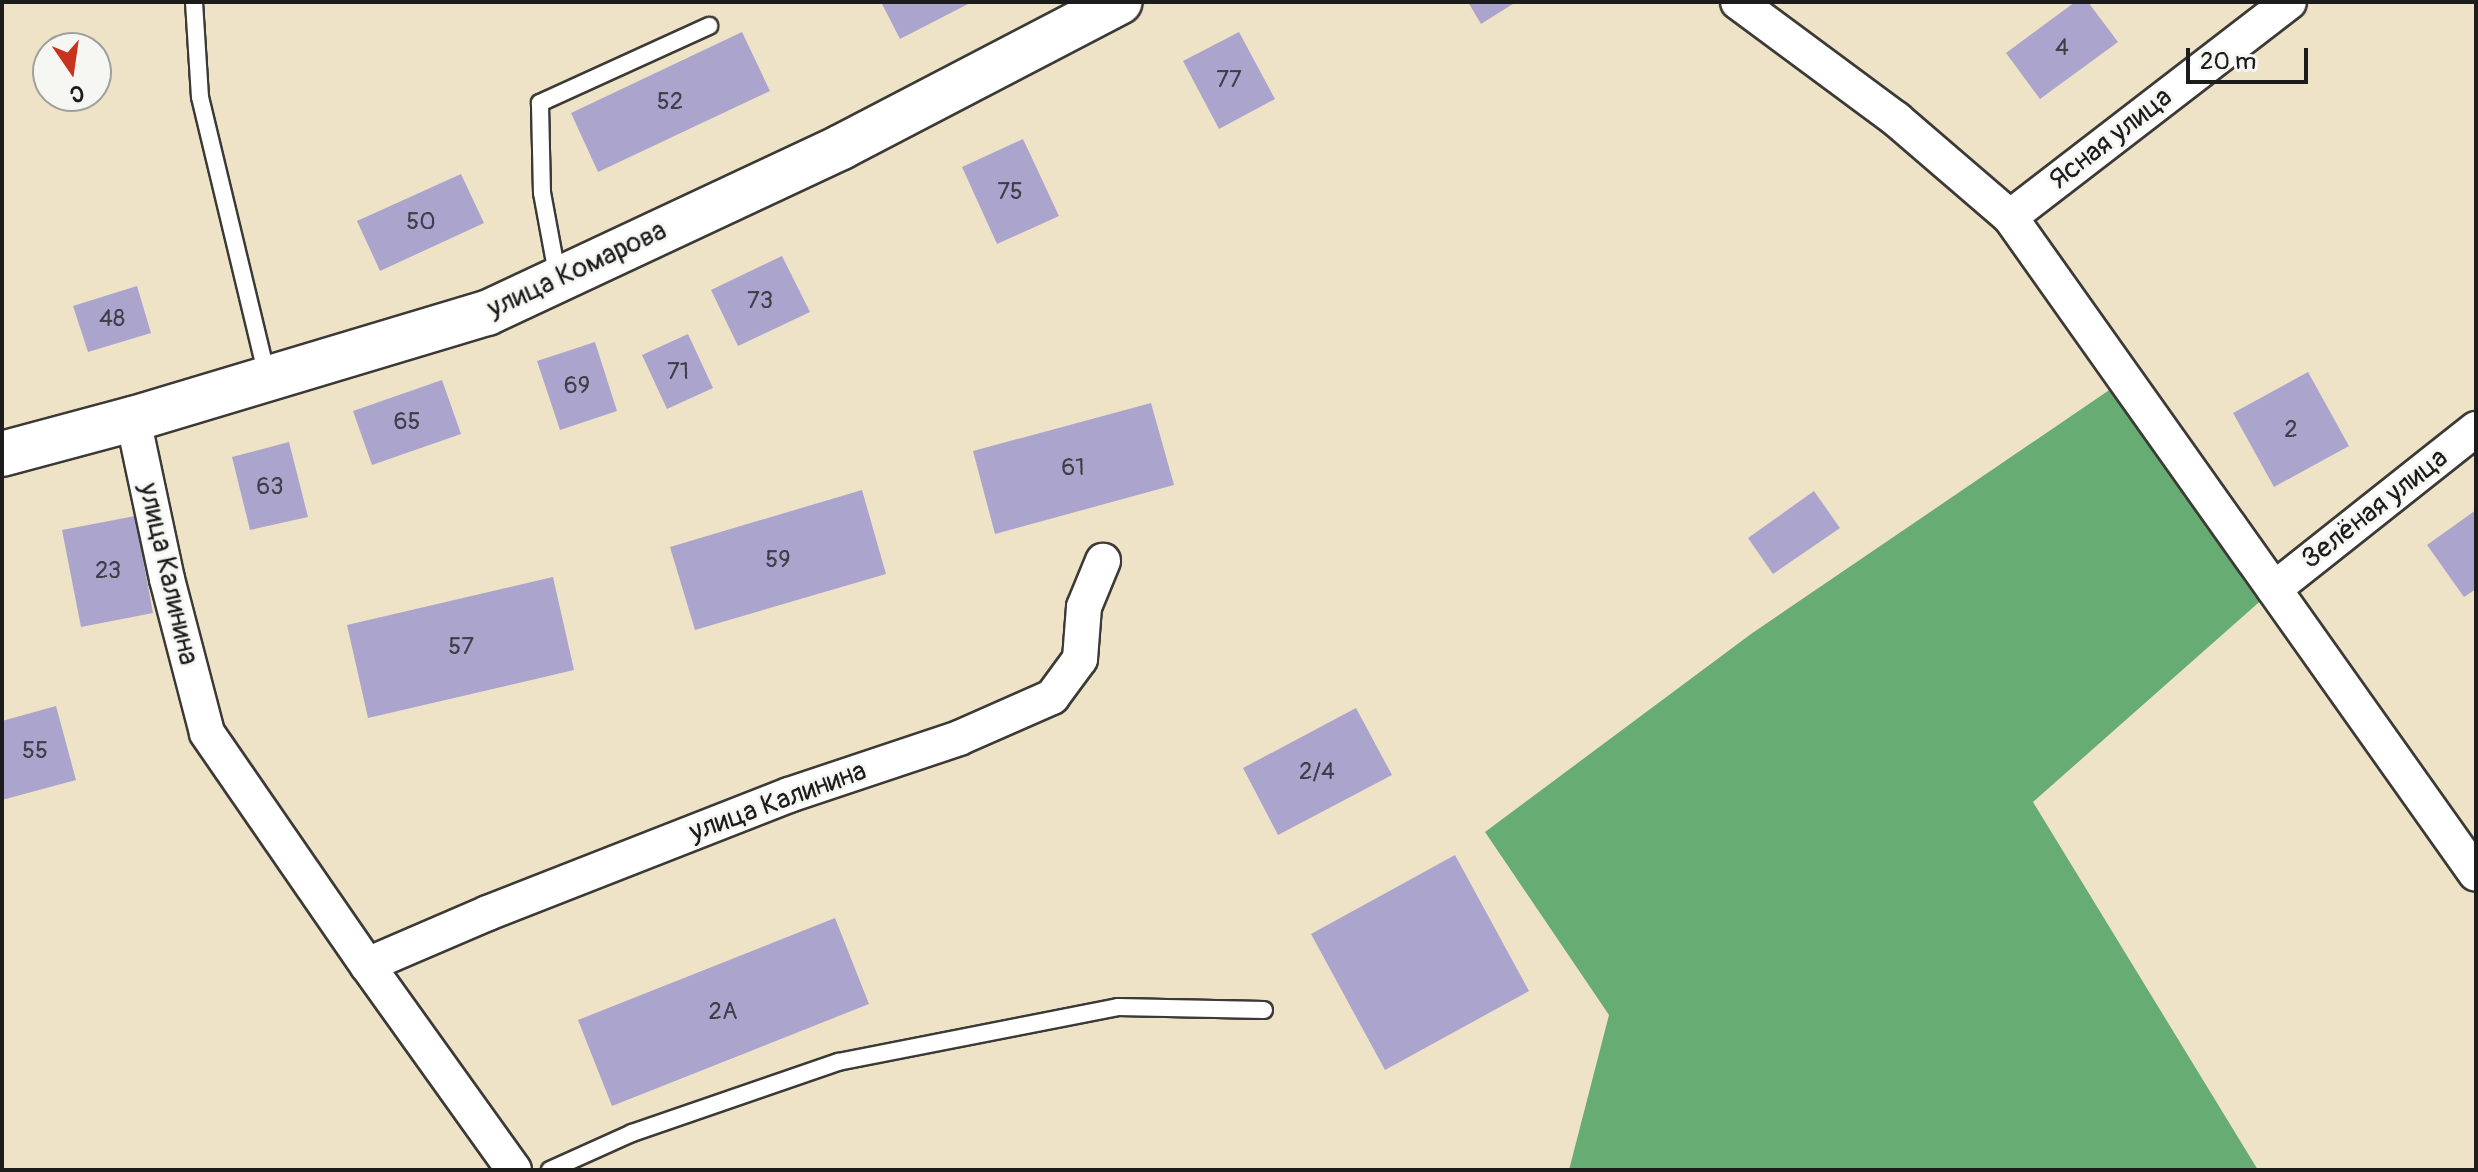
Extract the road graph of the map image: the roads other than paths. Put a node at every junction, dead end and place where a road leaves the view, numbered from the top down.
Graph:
1 (194, 2) edge
2 (1119, 2) edge
3 (1738, 2) edge
4 (2289, 2) edge
5 (709, 26) dead end
6 (2010, 217) junction
7 (558, 280) junction
8 (268, 379) junction
9 (133, 419) junction
10 (2476, 429) edge
11 (2, 454) edge
12 (1103, 561) dead end
13 (2274, 589) junction
14 (2476, 874) edge
15 (367, 965) junction
16 (1264, 1010) dead end
17 (514, 1170) edge
18 (550, 1170) edge

1 - 8 lane
2 - 7 street, улица Комарова
3 - 6 street
4 - 6 street, Ясная улица
5 - 7 lane
6 - 13 street
7 - 8 street, улица Комарова
8 - 9 street, улица Комарова
9 - 11 street, улица Комарова
9 - 15 street, улица Калинина
10 - 13 street, Зелёная улица
12 - 15 street, улица Калинина
13 - 14 street
15 - 17 street, улица Калинина
16 - 18 lane

